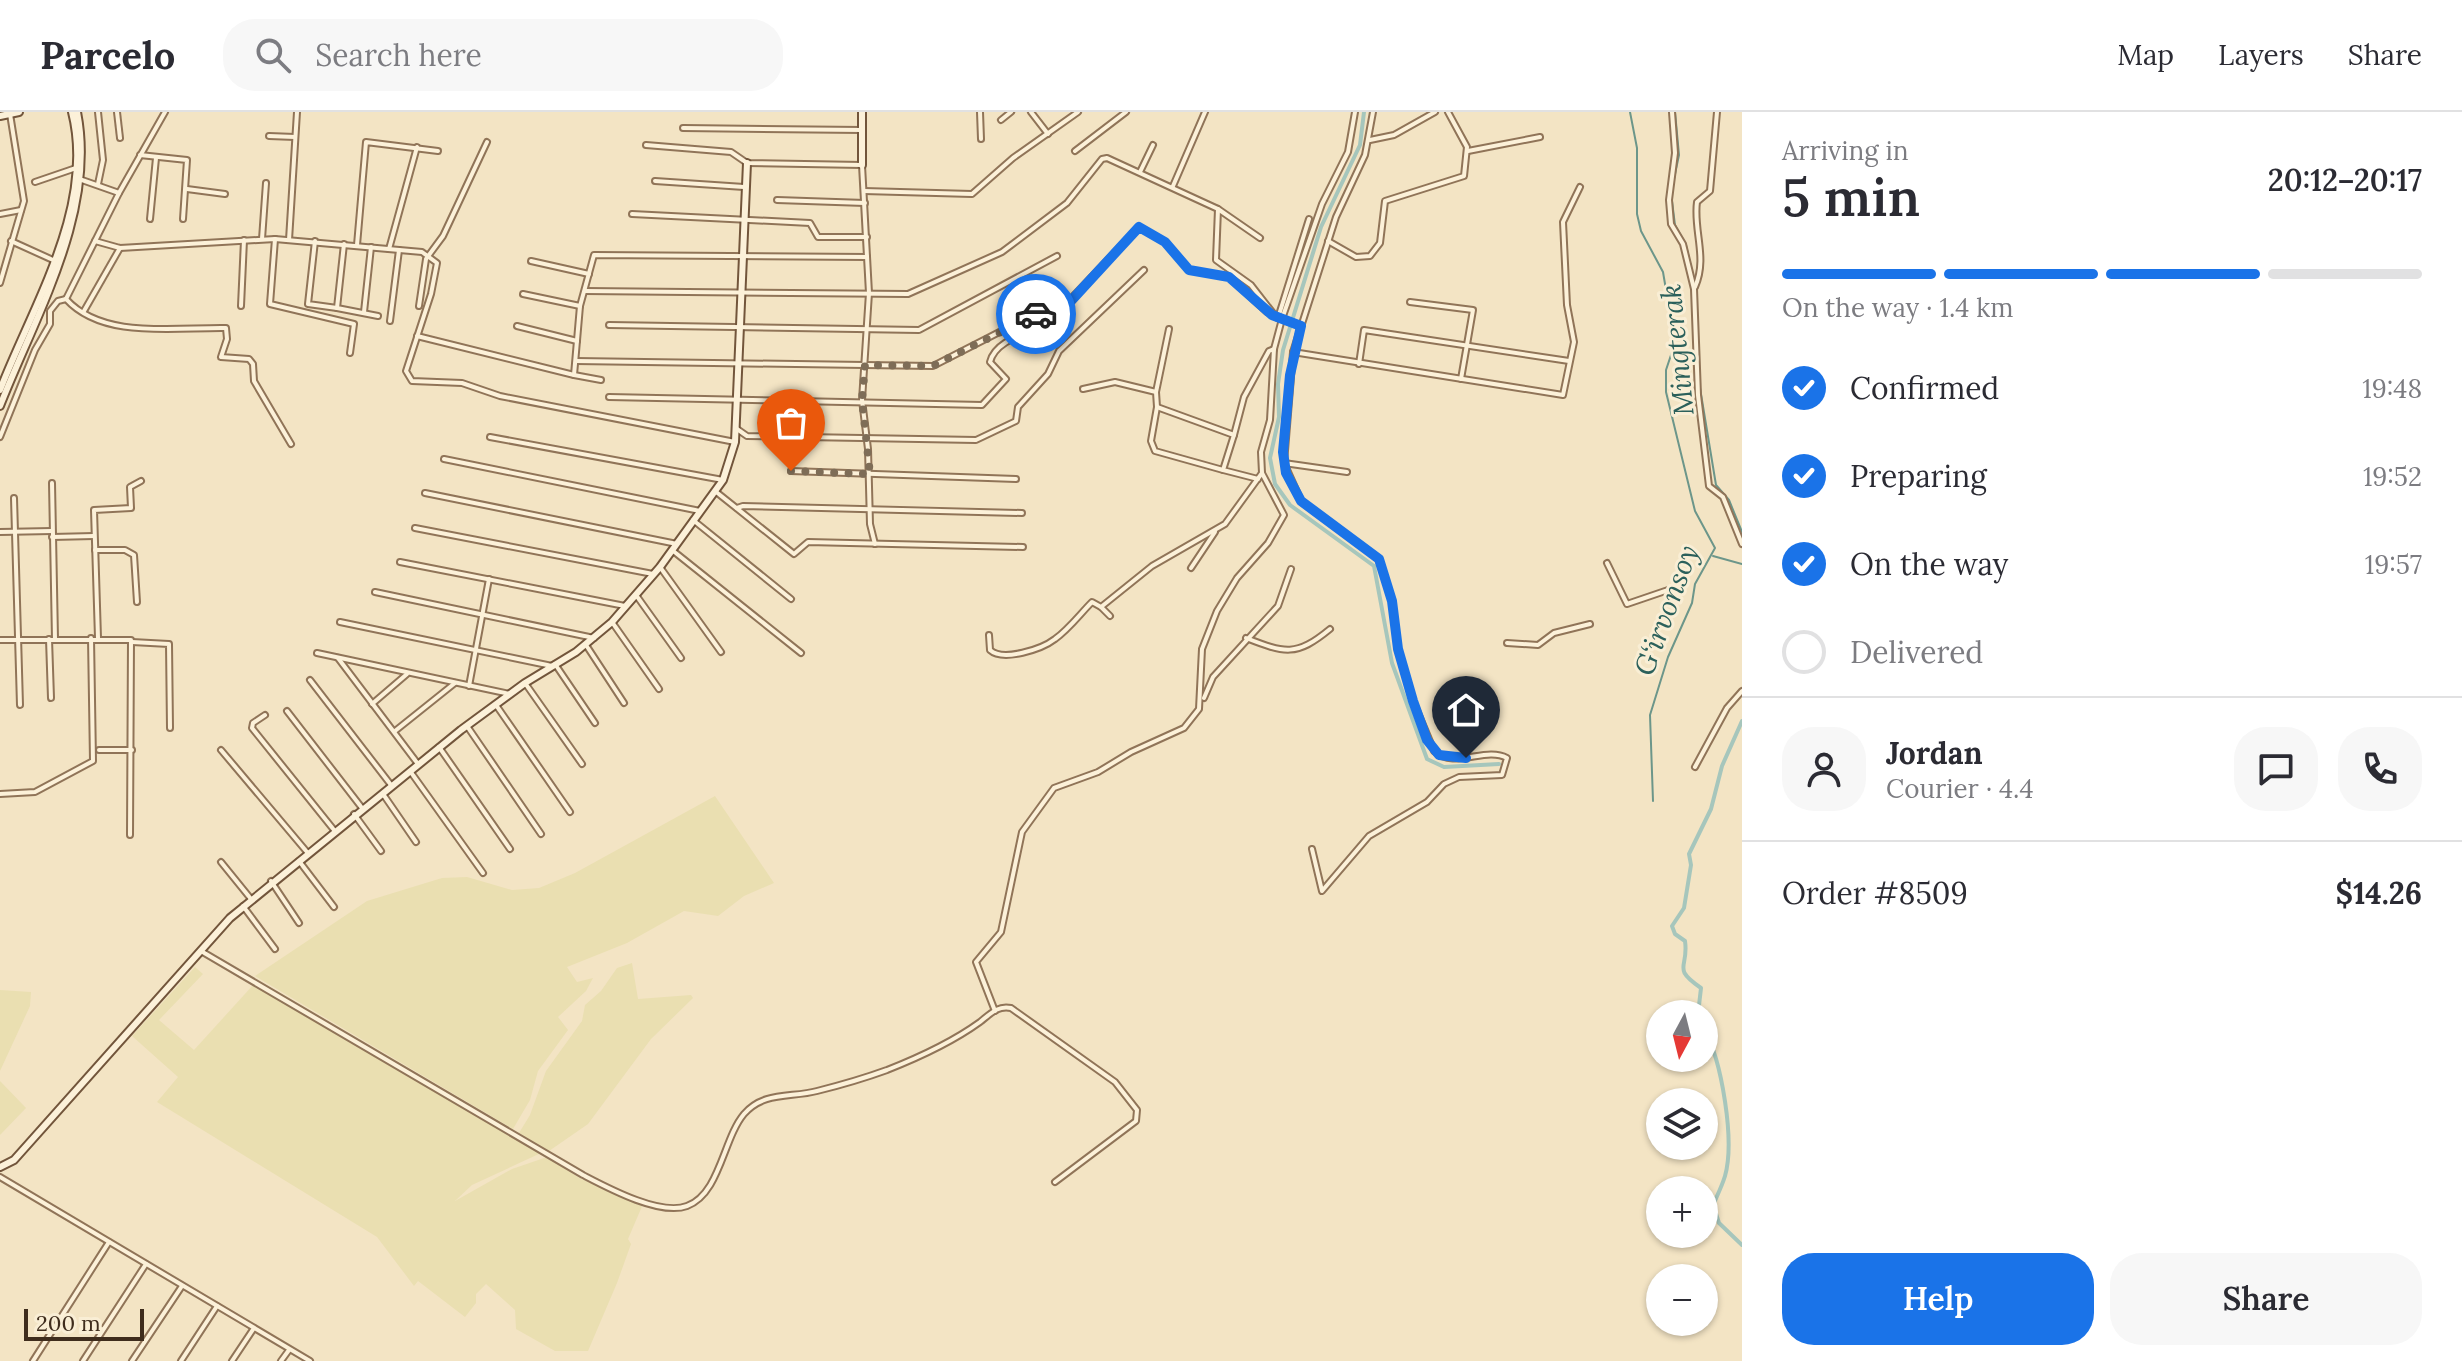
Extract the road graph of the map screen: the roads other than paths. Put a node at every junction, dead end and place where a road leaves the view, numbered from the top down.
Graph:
1 (19, 112) edge
2 (74, 112) edge
3 (98, 112) edge
4 (117, 112) edge
5 (164, 112) edge
6 (297, 112) edge
7 (862, 112) edge
8 (980, 112) edge
9 (1011, 112) edge
10 (1031, 112) edge
11 (1078, 112) edge
12 (1205, 112) edge
13 (1355, 112) edge
14 (1373, 112) edge
15 (1435, 112) edge
16 (1448, 112) edge
17 (1672, 112) edge
18 (1717, 112) edge
19 (1124, 113) edge
20 (10, 114) junction
21 (0, 116) edge
22 (1001, 120) dead end
23 (683, 128) dead end
24 (862, 130) junction
25 (1048, 134) junction
26 (269, 136) dead end
27 (295, 137) junction
28 (1540, 137) dead end
29 (120, 138) dead end
30 (981, 139) dead end
31 (1370, 140) junction
32 (487, 142) dead end
33 (646, 145) dead end
34 (1153, 145) dead end
35 (417, 147) junction
36 (438, 151) dead end
37 (1075, 151) dead end
38 (1468, 151) junction
39 (140, 155) junction
40 (156, 157) junction
41 (747, 163) junction
42 (862, 165) junction
43 (79, 167) junction
44 (1140, 172) junction
45 (82, 180) junction
46 (655, 181) dead end
47 (35, 182) dead end
48 (266, 183) dead end
49 (98, 184) junction
50 (1173, 186) junction
51 (744, 187) junction
52 (1580, 187) dead end
53 (187, 189) junction
54 (864, 191) junction
55 (119, 193) junction
56 (225, 194) dead end
57 (777, 200) dead end
58 (865, 203) junction
59 (1218, 209) junction
60 (21, 210) junction
61 (0, 214) edge
62 (632, 214) dead end
63 (150, 219) dead end
64 (183, 219) dead end
65 (1309, 219) dead end
66 (742, 221) junction
67 (867, 237) junction
68 (1260, 238) dead end
69 (262, 239) junction
70 (275, 239) junction
71 (244, 240) junction
72 (289, 240) junction
73 (11, 241) junction
74 (95, 241) junction
75 (315, 241) junction
76 (1328, 241) junction
77 (344, 244) junction
78 (357, 245) junction
79 (371, 247) junction
80 (120, 248) junction
81 (389, 249) junction
82 (399, 250) junction
83 (428, 254) junction
84 (741, 256) junction
85 (1057, 256) dead end
86 (867, 257) junction
87 (53, 260) junction
88 (531, 261) dead end
89 (1144, 270) dead end
90 (589, 274) junction
91 (0, 283) edge
92 (1694, 289) junction
93 (46, 290) junction
94 (585, 291) junction
95 (741, 292) junction
96 (869, 293) junction
97 (523, 294) dead end
98 (66, 299) junction
99 (1410, 302) dead end
100 (241, 306) dead end
101 (419, 306) dead end
102 (580, 306) junction
103 (1064, 306) junction
104 (337, 308) junction
105 (50, 311) junction
106 (84, 311) junction
107 (364, 313) junction
108 (378, 316) dead end
109 (1279, 318) junction
110 (390, 321) dead end
111 (609, 325) dead end
112 (517, 326) dead end
113 (1301, 326) junction
114 (741, 328) junction
115 (867, 329) junction
116 (1169, 329) dead end
117 (416, 336) junction
118 (577, 341) junction
119 (1467, 346) junction
120 (1274, 349) junction
121 (1293, 352) junction
122 (350, 353) dead end
123 (576, 361) junction
124 (1569, 361) junction
125 (741, 364) junction
126 (1359, 364) junction
127 (865, 365) junction
128 (574, 375) junction
129 (2, 379) edge
130 (1461, 379) junction
131 (601, 380) dead end
132 (1083, 389) dead end
133 (0, 390) edge
134 (1156, 392) junction
135 (609, 397) dead end
136 (739, 399) junction
137 (862, 400) junction
138 (0, 406) edge
139 (1157, 407) junction
140 (737, 429) junction
141 (1234, 435) junction
142 (0, 437) edge
143 (490, 437) dead end
144 (865, 437) junction
145 (735, 442) junction
146 (291, 444) dead end
147 (444, 459) dead end
148 (1284, 463) junction
149 (1223, 470) junction
150 (791, 471) dead end
151 (1347, 472) dead end
152 (1262, 473) junction
153 (870, 474) junction
154 (1016, 479) dead end
155 (1258, 479) junction
156 (723, 480) junction
157 (141, 481) dead end
158 (52, 483) dead end
159 (715, 491) junction
160 (425, 493) dead end
161 (14, 498) dead end
162 (872, 508) junction
163 (737, 509) junction
164 (700, 511) junction
165 (1022, 513) dead end
166 (693, 520) junction
167 (415, 528) dead end
168 (1217, 530) junction
169 (0, 532) edge
170 (15, 532) junction
171 (52, 534) junction
172 (94, 536) junction
173 (875, 544) junction
174 (1742, 544) edge
175 (674, 547) junction
176 (1023, 547) dead end
177 (95, 550) junction
178 (400, 562) dead end
179 (1607, 563) dead end
180 (660, 567) junction
181 (1191, 568) dead end
182 (1291, 569) dead end
183 (653, 574) junction
184 (489, 579) junction
185 (1674, 588) dead end
186 (375, 592) dead end
187 (635, 594) junction
188 (791, 599) dead end
189 (137, 602) dead end
190 (625, 606) junction
191 (1101, 607) junction
192 (483, 613) junction
193 (1110, 616) dead end
194 (340, 622) dead end
195 (612, 622) junction
196 (1590, 624) dead end
197 (1330, 629) dead end
198 (989, 635) dead end
199 (91, 638) junction
200 (98, 638) junction
201 (594, 638) junction
202 (1246, 638) junction
203 (52, 639) junction
204 (0, 640) edge
205 (20, 640) junction
206 (132, 642) junction
207 (1507, 643) dead end
208 (586, 645) junction
209 (476, 650) junction
210 (721, 652) dead end
211 (317, 653) dead end
212 (801, 653) dead end
213 (338, 658) junction
214 (681, 658) dead end
215 (554, 665) junction
216 (408, 672) junction
217 (310, 680) dead end
218 (455, 683) junction
219 (525, 683) junction
220 (469, 686) junction
221 (659, 689) dead end
222 (1742, 691) edge
223 (510, 694) junction
224 (51, 698) dead end
225 (1202, 700) junction
226 (624, 703) dead end
227 (372, 704) junction
228 (20, 705) dead end
229 (496, 705) junction
230 (287, 711) dead end
231 (265, 715) dead end
232 (595, 723) dead end
233 (467, 726) junction
234 (170, 728) dead end
235 (394, 732) junction
236 (439, 747) junction
237 (99, 750) dead end
238 (132, 750) junction
239 (221, 750) dead end
240 (418, 764) junction
241 (582, 764) dead end
242 (1695, 767) dead end
243 (410, 771) junction
244 (391, 785) junction
245 (382, 792) junction
246 (0, 794) edge
247 (362, 808) junction
248 (570, 812) dead end
249 (354, 814) junction
250 (334, 830) junction
251 (541, 834) dead end
252 (130, 835) dead end
253 (416, 842) dead end
254 (510, 849) dead end
255 (1312, 849) dead end
256 (381, 851) dead end
257 (307, 852) junction
258 (298, 859) junction
259 (221, 862) dead end
260 (483, 873) dead end
261 (271, 881) junction
262 (251, 899) junction
263 (243, 906) junction
264 (334, 907) dead end
265 (299, 923) dead end
266 (275, 949) dead end
267 (201, 951) junction
268 (995, 1011) junction
269 (0, 1167) edge
270 (0, 1177) edge
271 (1055, 1182) dead end
272 (109, 1242) junction
273 (146, 1264) junction
274 (182, 1286) junction
275 (217, 1306) junction
276 (254, 1328) junction
277 (289, 1349) junction
278 (33, 1361) edge
279 (83, 1361) edge
280 (132, 1361) edge
281 (181, 1361) edge
282 (232, 1361) edge
283 (281, 1361) edge
284 (310, 1361) edge

1 - 20 street
2 - 43 street
3 - 49 street
4 - 29 street
5 - 39 street
6 - 27 street
7 - 24 street
8 - 30 street
9 - 22 street
10 - 25 street
11 - 25 street
12 - 50 street
13 - 109 street
14 - 31 street
15 - 31 street
16 - 38 street
17 - 92 street
18 - 92 street
19 - 37 street
20 - 21 street
20 - 60 street
23 - 24 street
24 - 42 street
25 - 54 street
26 - 27 street
27 - 72 street
28 - 38 street
31 - 76 street
32 - 83 street
33 - 41 street
34 - 44 street
35 - 36 street
35 - 78 street
35 - 81 street
38 - 76 street
39 - 40 street
39 - 55 street
40 - 53 street
40 - 63 street
41 - 42 street
41 - 51 street
42 - 54 street
43 - 45 street
43 - 47 street
43 - 87 street
44 - 50 street
44 - 96 street
45 - 49 street
45 - 93 street
46 - 51 street
48 - 69 street
49 - 55 street
50 - 59 street
51 - 66 street
52 - 124 street
53 - 56 street
53 - 64 street
54 - 58 street
55 - 74 street
57 - 58 street
58 - 67 street
59 - 68 street
59 - 109 street
60 - 61 street
60 - 73 street
62 - 66 street
65 - 109 street
66 - 67 street
66 - 84 street
67 - 86 street
69 - 70 street
69 - 71 street
70 - 72 street
70 - 122 street
71 - 80 street
71 - 100 street
72 - 75 street
73 - 87 street
73 - 91 street
74 - 80 street
74 - 98 street
75 - 77 street
75 - 104 street
76 - 113 street
77 - 78 street
77 - 104 street
78 - 79 street
79 - 81 street
79 - 107 street
80 - 106 street
81 - 82 street
82 - 83 street
82 - 110 street
83 - 101 street
83 - 117 street
84 - 86 street
84 - 90 street
84 - 95 street
85 - 115 street
86 - 96 street
87 - 129 street
88 - 90 street
89 - 144 street
90 - 94 street
92 - 174 street
93 - 105 street
93 - 138 street
94 - 95 street
94 - 102 street
95 - 96 street
95 - 114 street
96 - 115 street
97 - 102 street
98 - 105 street
98 - 106 street
99 - 119 street
102 - 118 street
103 - 109 street
103 - 127 street
103 - 137 street
104 - 107 street
105 - 142 street
106 - 146 street
107 - 108 street
109 - 113 street
109 - 120 street
111 - 114 street
112 - 118 street
113 - 121 street
114 - 115 street
114 - 125 street
115 - 127 street
116 - 134 street
117 - 128 street
117 - 145 street
118 - 123 street
119 - 124 street
119 - 126 street
119 - 130 street
120 - 141 street
120 - 152 street
121 - 126 street
121 - 148 street
123 - 125 street
123 - 128 street
124 - 130 street
125 - 127 street
125 - 136 street
126 - 130 street
127 - 137 street
128 - 131 street
129 - 133 street
132 - 134 street
134 - 139 street
135 - 136 street
136 - 137 street
136 - 140 street
137 - 144 street
139 - 141 street
139 - 149 street
140 - 144 street
140 - 145 street
141 - 149 street
143 - 156 street
144 - 153 street
145 - 156 street
147 - 164 street
148 - 151 street
148 - 255 street
149 - 155 street
150 - 153 street
152 - 155 street
152 - 225 street
153 - 154 street
153 - 162 street
155 - 168 street
156 - 159 street
157 - 172 street
158 - 171 street
159 - 163 street
159 - 164 street
160 - 175 street
161 - 170 street
162 - 163 street
162 - 165 street
162 - 173 street
163 - 173 street
164 - 166 street
166 - 175 street
166 - 188 street
167 - 183 street
168 - 181 street
168 - 191 street
169 - 170 street
170 - 171 street
170 - 205 street
171 - 172 street
171 - 203 street
172 - 177 street
173 - 176 street
175 - 180 street
175 - 212 street
177 - 189 street
177 - 200 street
178 - 184 street
179 - 185 street
180 - 183 street
180 - 210 street
182 - 202 street
183 - 187 street
184 - 190 street
184 - 192 street
186 - 192 street
187 - 190 street
187 - 214 street
190 - 195 street
191 - 193 street
191 - 198 street
192 - 201 street
192 - 209 street
194 - 209 street
195 - 201 street
195 - 221 street
196 - 207 street
197 - 202 street
199 - 200 street
199 - 203 street
199 - 246 street
200 - 206 street
201 - 208 street
202 - 225 street
203 - 205 street
203 - 224 street
204 - 205 street
205 - 228 street
206 - 234 street
206 - 238 street
208 - 215 street
208 - 226 street
209 - 215 street
209 - 220 street
211 - 213 street
213 - 216 street
213 - 227 street
215 - 219 street
215 - 232 street
216 - 218 street
216 - 227 street
217 - 244 street
218 - 220 street
218 - 235 street
219 - 223 street
219 - 241 street
220 - 223 street
222 - 242 street
223 - 229 street
225 - 268 street
227 - 235 street
229 - 233 street
229 - 248 street
230 - 247 street
231 - 250 street
233 - 236 street
233 - 251 street
235 - 240 street
236 - 240 street
236 - 254 street
237 - 238 street
238 - 252 street
239 - 257 street
240 - 243 street
243 - 244 street
243 - 260 street
244 - 245 street
245 - 247 street
245 - 253 street
247 - 249 street
249 - 250 street
249 - 256 street
250 - 257 street
257 - 258 street
258 - 261 street
258 - 264 street
259 - 262 street
261 - 262 street
261 - 265 street
262 - 263 street
263 - 266 street
263 - 267 street
267 - 268 street
267 - 269 street
268 - 271 street
270 - 272 street
272 - 273 street
272 - 278 street
273 - 274 street
273 - 279 street
274 - 275 street
274 - 280 street
275 - 276 street
275 - 281 street
276 - 277 street
276 - 282 street
277 - 283 street
277 - 284 street

